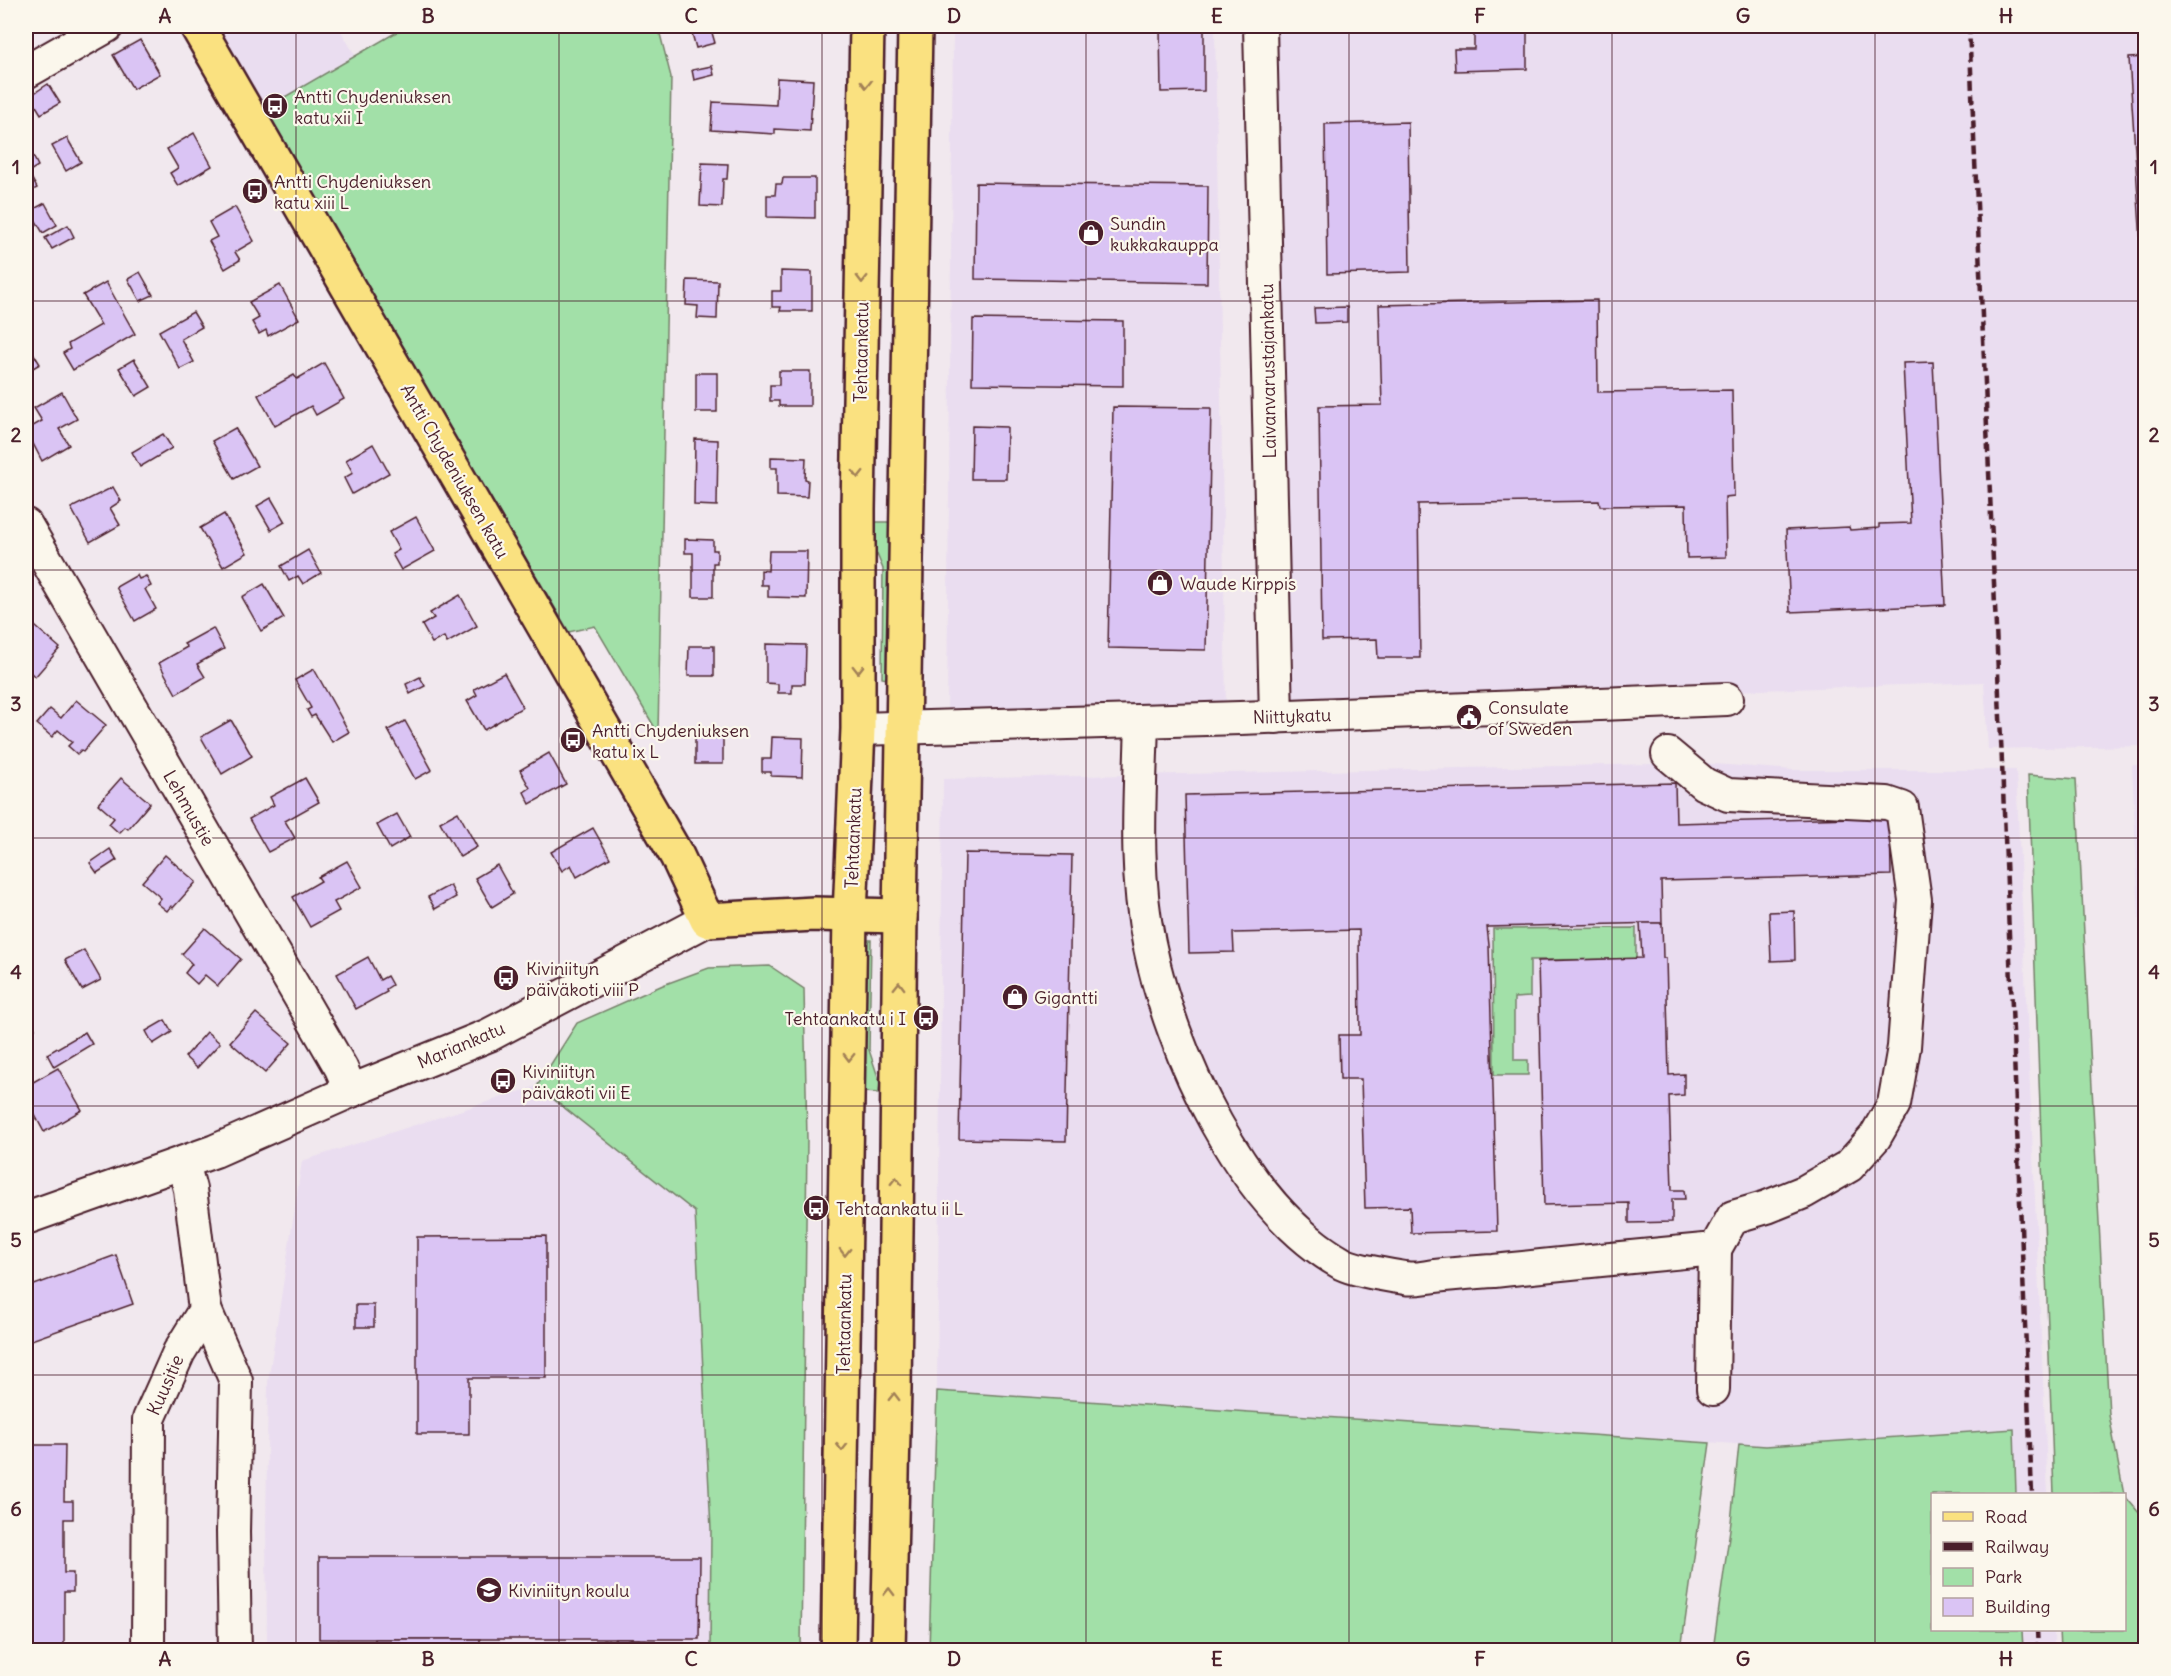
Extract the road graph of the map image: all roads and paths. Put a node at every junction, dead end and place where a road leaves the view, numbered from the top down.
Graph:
1 (107, 26) edge
2 (197, 26) edge
3 (867, 26) edge
4 (915, 26) edge
5 (1260, 26) edge
6 (26, 72) edge
7 (26, 525) edge
8 (1727, 699) dead end
9 (1276, 717) junction
10 (1142, 722) junction
11 (903, 728) junction
12 (858, 729) junction
13 (1668, 754) dead end
14 (850, 915) junction
15 (900, 916) junction
16 (707, 920) junction
17 (351, 1091) junction
18 (183, 1163) junction
19 (27, 1215) edge
20 (1715, 1249) junction
21 (205, 1310) junction
22 (1713, 1389) dead end
23 (148, 1650) edge
24 (234, 1650) edge
25 (838, 1650) edge
26 (888, 1650) edge

1 - 6 street
2 - 16 main road, Antti Chydeniuksen katu
3 -> 12 main road, Tehtaankatu
4 - 11 main road
5 - 9 street, Laivanvarustajankatu
7 - 17 street, Lehmustie
8 - 9 street, Niittykatu
9 - 10 street, Niittykatu
10 - 11 street, Niittykatu
10 - 20 street
11 - 12 street, Niittykatu
11 - 15 main road
12 - 14 main road, Tehtaankatu
13 - 20 street
14 - 15 main road, Mariankatu
14 - 16 main road, Mariankatu
14 -> 25 main road, Tehtaankatu
26 -> 15 main road
16 - 17 street, Mariankatu
17 - 18 street, Mariankatu
18 - 19 street, Mariankatu
18 - 21 street
20 - 22 street
21 - 23 street, Kuusitie
21 - 24 street

